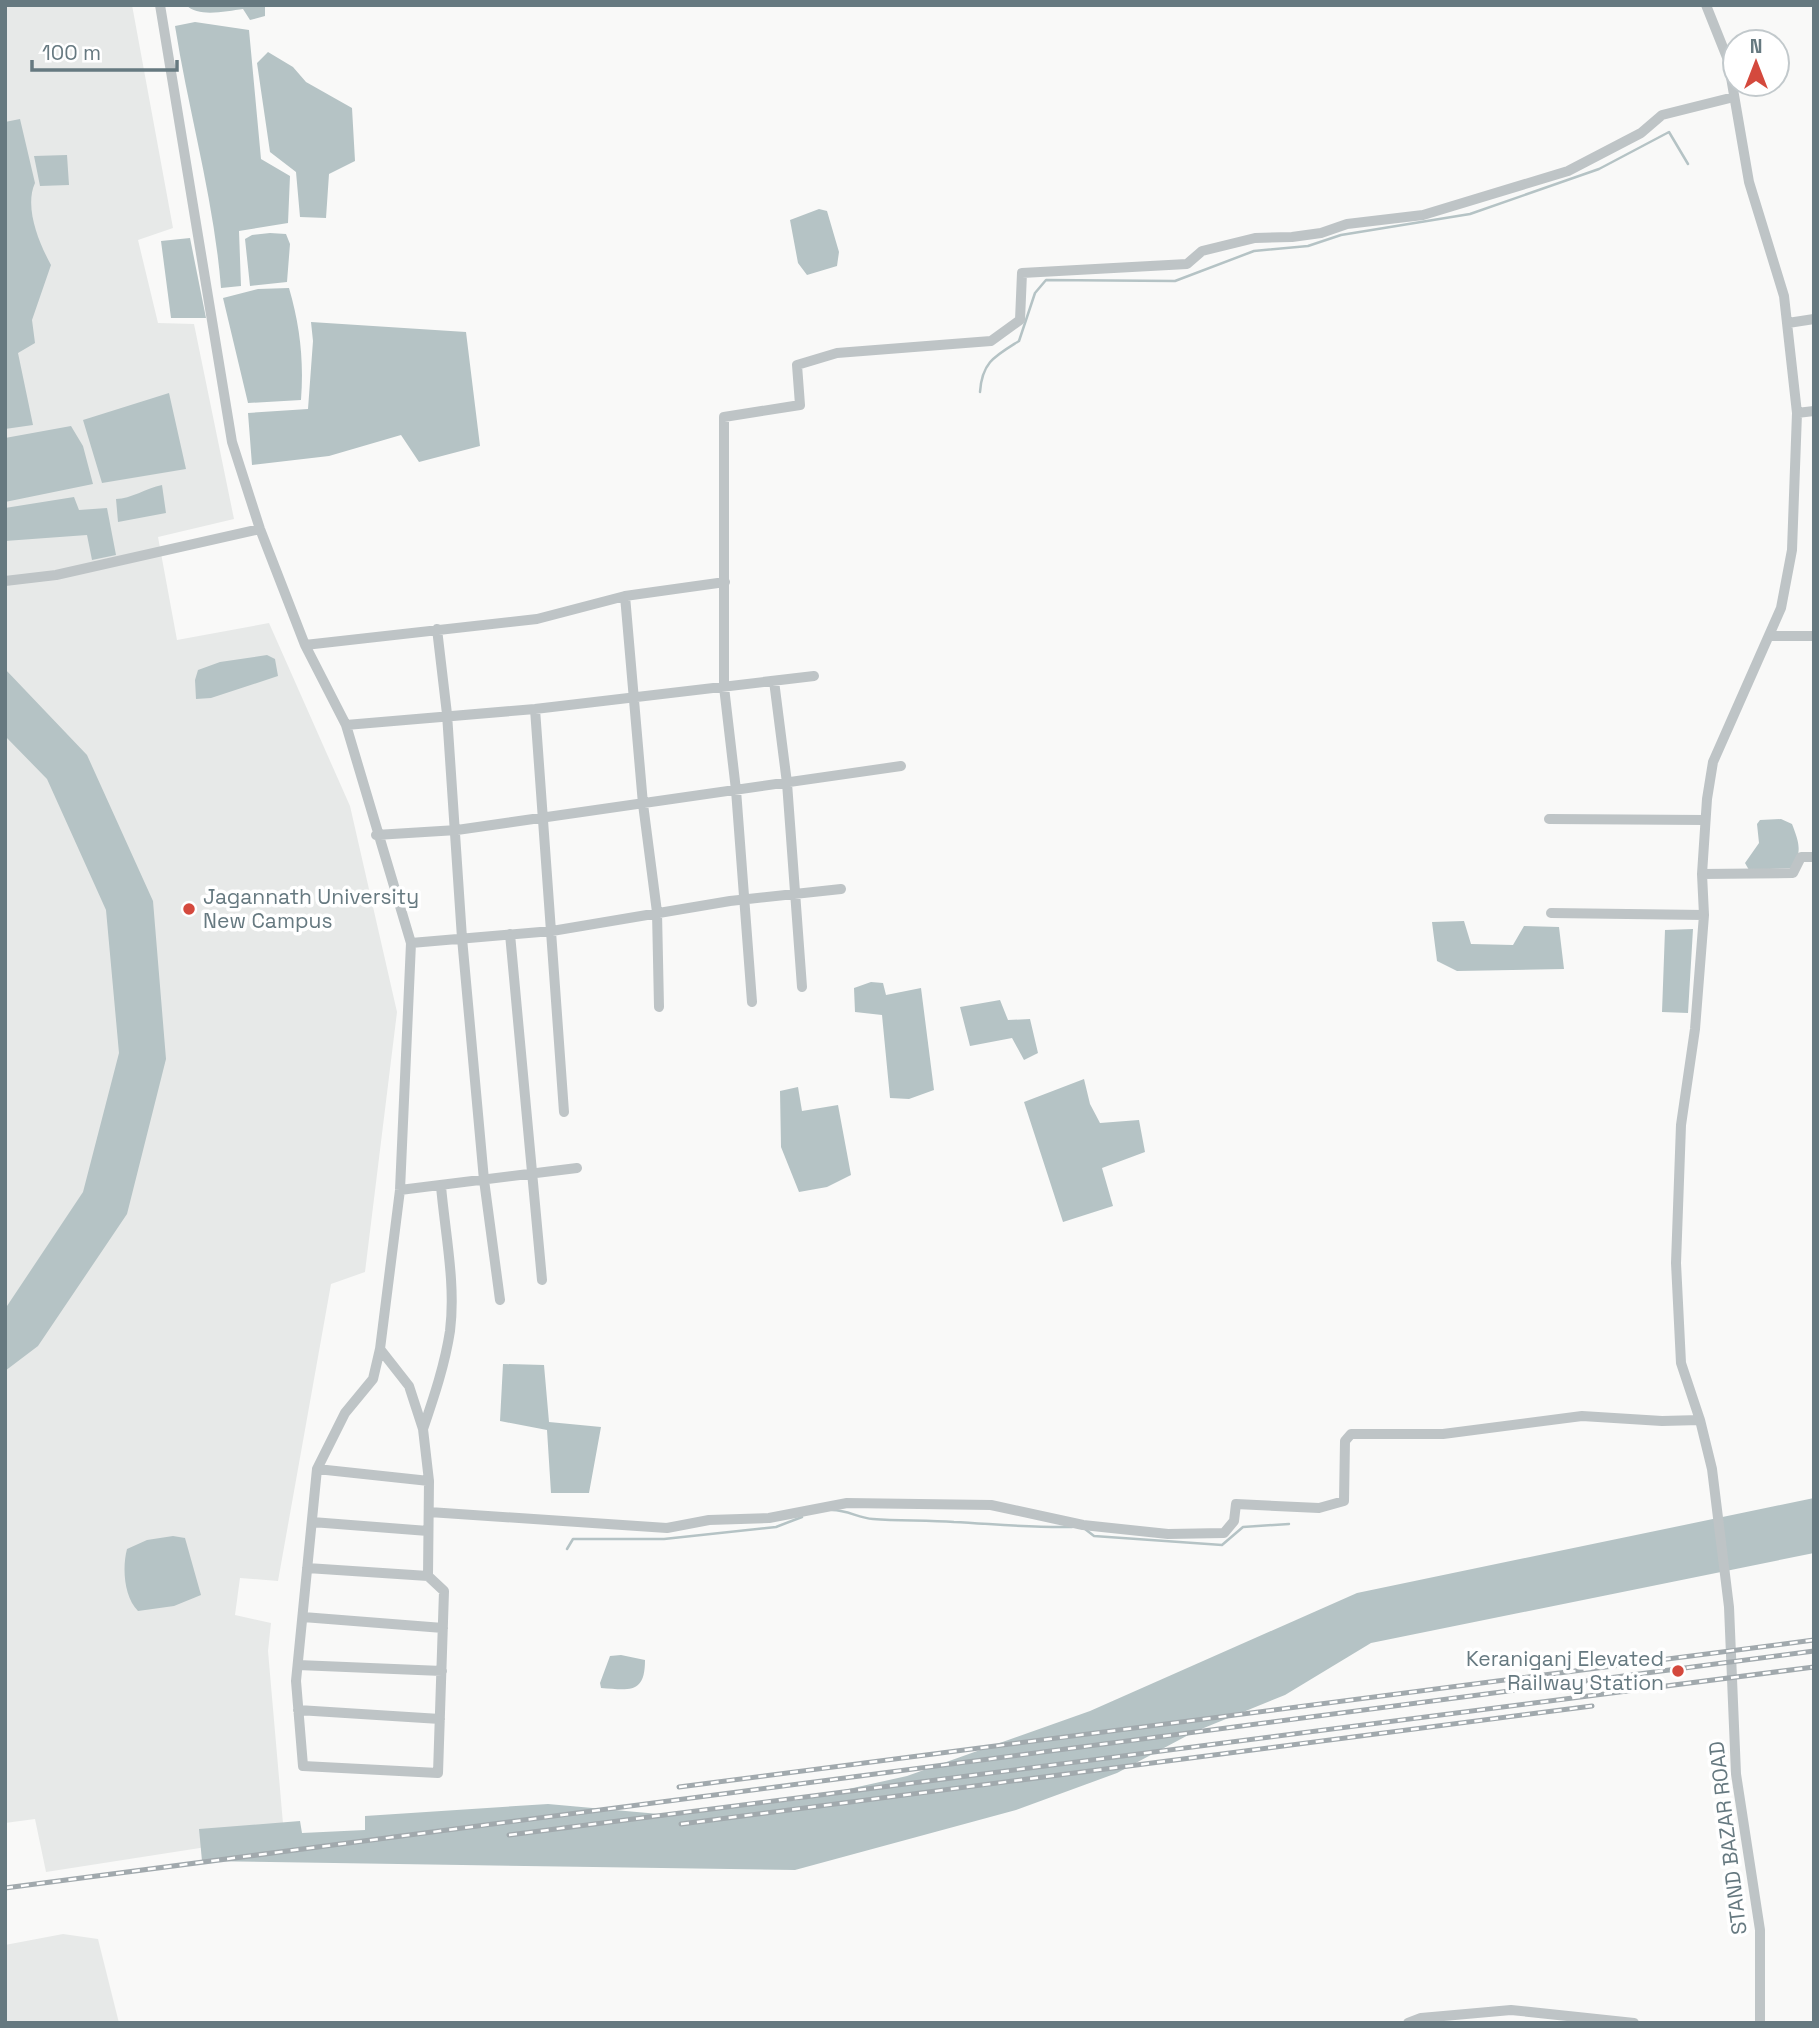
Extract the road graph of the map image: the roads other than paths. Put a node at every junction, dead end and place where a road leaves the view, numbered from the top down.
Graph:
1 (160, 5) edge
2 (1706, 5) edge
3 (1721, 42) edge
4 (1730, 98) edge
5 (1734, 98) edge
6 (1814, 319) edge
7 (1788, 323) junction
8 (1814, 411) edge
9 (1797, 413) junction
10 (260, 529) junction
11 (5, 581) edge
12 (725, 582) junction
13 (625, 596) junction
14 (437, 629) junction
15 (1770, 635) junction
16 (1814, 636) edge
17 (305, 645) junction
18 (814, 676) dead end
19 (774, 681) junction
20 (724, 687) junction
21 (634, 697) junction
22 (535, 709) junction
23 (447, 714) junction
24 (346, 725) junction
25 (901, 766) dead end
26 (787, 783) junction
27 (736, 790) junction
28 (643, 804) junction
29 (542, 818) junction
30 (1549, 819) dead end
31 (1705, 820) junction
32 (457, 830) junction
33 (376, 835) junction
34 (1814, 857) edge
35 (1702, 874) junction
36 (841, 888) dead end
37 (795, 894) junction
38 (744, 900) junction
39 (657, 912) junction
40 (1551, 913) dead end
41 (1704, 915) junction
42 (552, 931) junction
43 (510, 934) junction
44 (462, 938) junction
45 (411, 943) junction
46 (802, 986) dead end
47 (752, 1002) dead end
48 (659, 1007) dead end
49 (565, 1112) dead end
50 (577, 1168) dead end
51 (534, 1174) junction
52 (484, 1180) junction
53 (441, 1186) junction
54 (400, 1190) junction
55 (542, 1280) dead end
56 (500, 1300) dead end
57 (380, 1349) junction
58 (1700, 1420) junction
59 (423, 1430) junction
60 (317, 1469) junction
61 (429, 1481) junction
62 (429, 1512) junction
63 (312, 1522) junction
64 (428, 1531) junction
65 (307, 1568) junction
66 (428, 1576) junction
67 (303, 1617) junction
68 (443, 1628) junction
69 (298, 1665) junction
70 (442, 1671) junction
71 (298, 1710) junction
72 (440, 1719) junction
73 (1408, 2023) edge
74 (1634, 2023) edge
75 (1760, 2023) edge

1 - 10 street
2 - 3 street, STAND BAZAR ROAD
4 - 12 street
5 - 7 street, STAND BAZAR ROAD
6 - 7 street
7 - 9 street, STAND BAZAR ROAD
8 - 9 street
9 - 15 street, STAND BAZAR ROAD
10 - 11 street
10 - 17 street
12 - 13 street
12 - 20 street
13 - 14 street
13 - 21 street
14 - 17 street
14 - 23 street
15 - 16 street
15 - 31 street, STAND BAZAR ROAD
17 - 24 street
18 - 19 street
19 - 20 street
19 - 26 street
20 - 21 street
20 - 27 street
21 - 22 street
21 - 28 street
22 - 23 street
22 - 29 street
23 - 24 street
23 - 32 street
24 - 33 street
25 - 26 street
26 - 27 street
26 - 37 street
27 - 28 street
27 - 38 street
28 - 29 street
28 - 39 street
29 - 32 street
29 - 42 street
30 - 31 street
31 - 35 street, STAND BAZAR ROAD
32 - 33 street
32 - 44 street
33 - 45 street
34 - 35 street
35 - 41 street, STAND BAZAR ROAD
36 - 37 street
37 - 38 street
37 - 46 street
38 - 39 street
38 - 47 street
39 - 42 street
39 - 48 street
40 - 41 street
41 - 58 street, STAND BAZAR ROAD
42 - 43 street
42 - 49 street
43 - 44 street
43 - 51 street
44 - 45 street
44 - 52 street
45 - 54 street
50 - 51 street
51 - 52 street
51 - 55 street
52 - 53 street
52 - 56 street
53 - 54 street
53 - 59 street
54 - 57 street
57 - 59 street
57 - 60 street
58 - 62 street
58 - 75 street, STAND BAZAR ROAD
59 - 61 street
60 - 61 street
60 - 63 street
61 - 62 street
62 - 64 street
63 - 64 street
63 - 65 street
64 - 66 street
65 - 66 street
65 - 67 street
66 - 68 street
67 - 68 street
67 - 69 street
68 - 70 street
69 - 70 street
69 - 71 street
70 - 72 street
71 - 72 street
71 - 72 street
73 - 74 street

